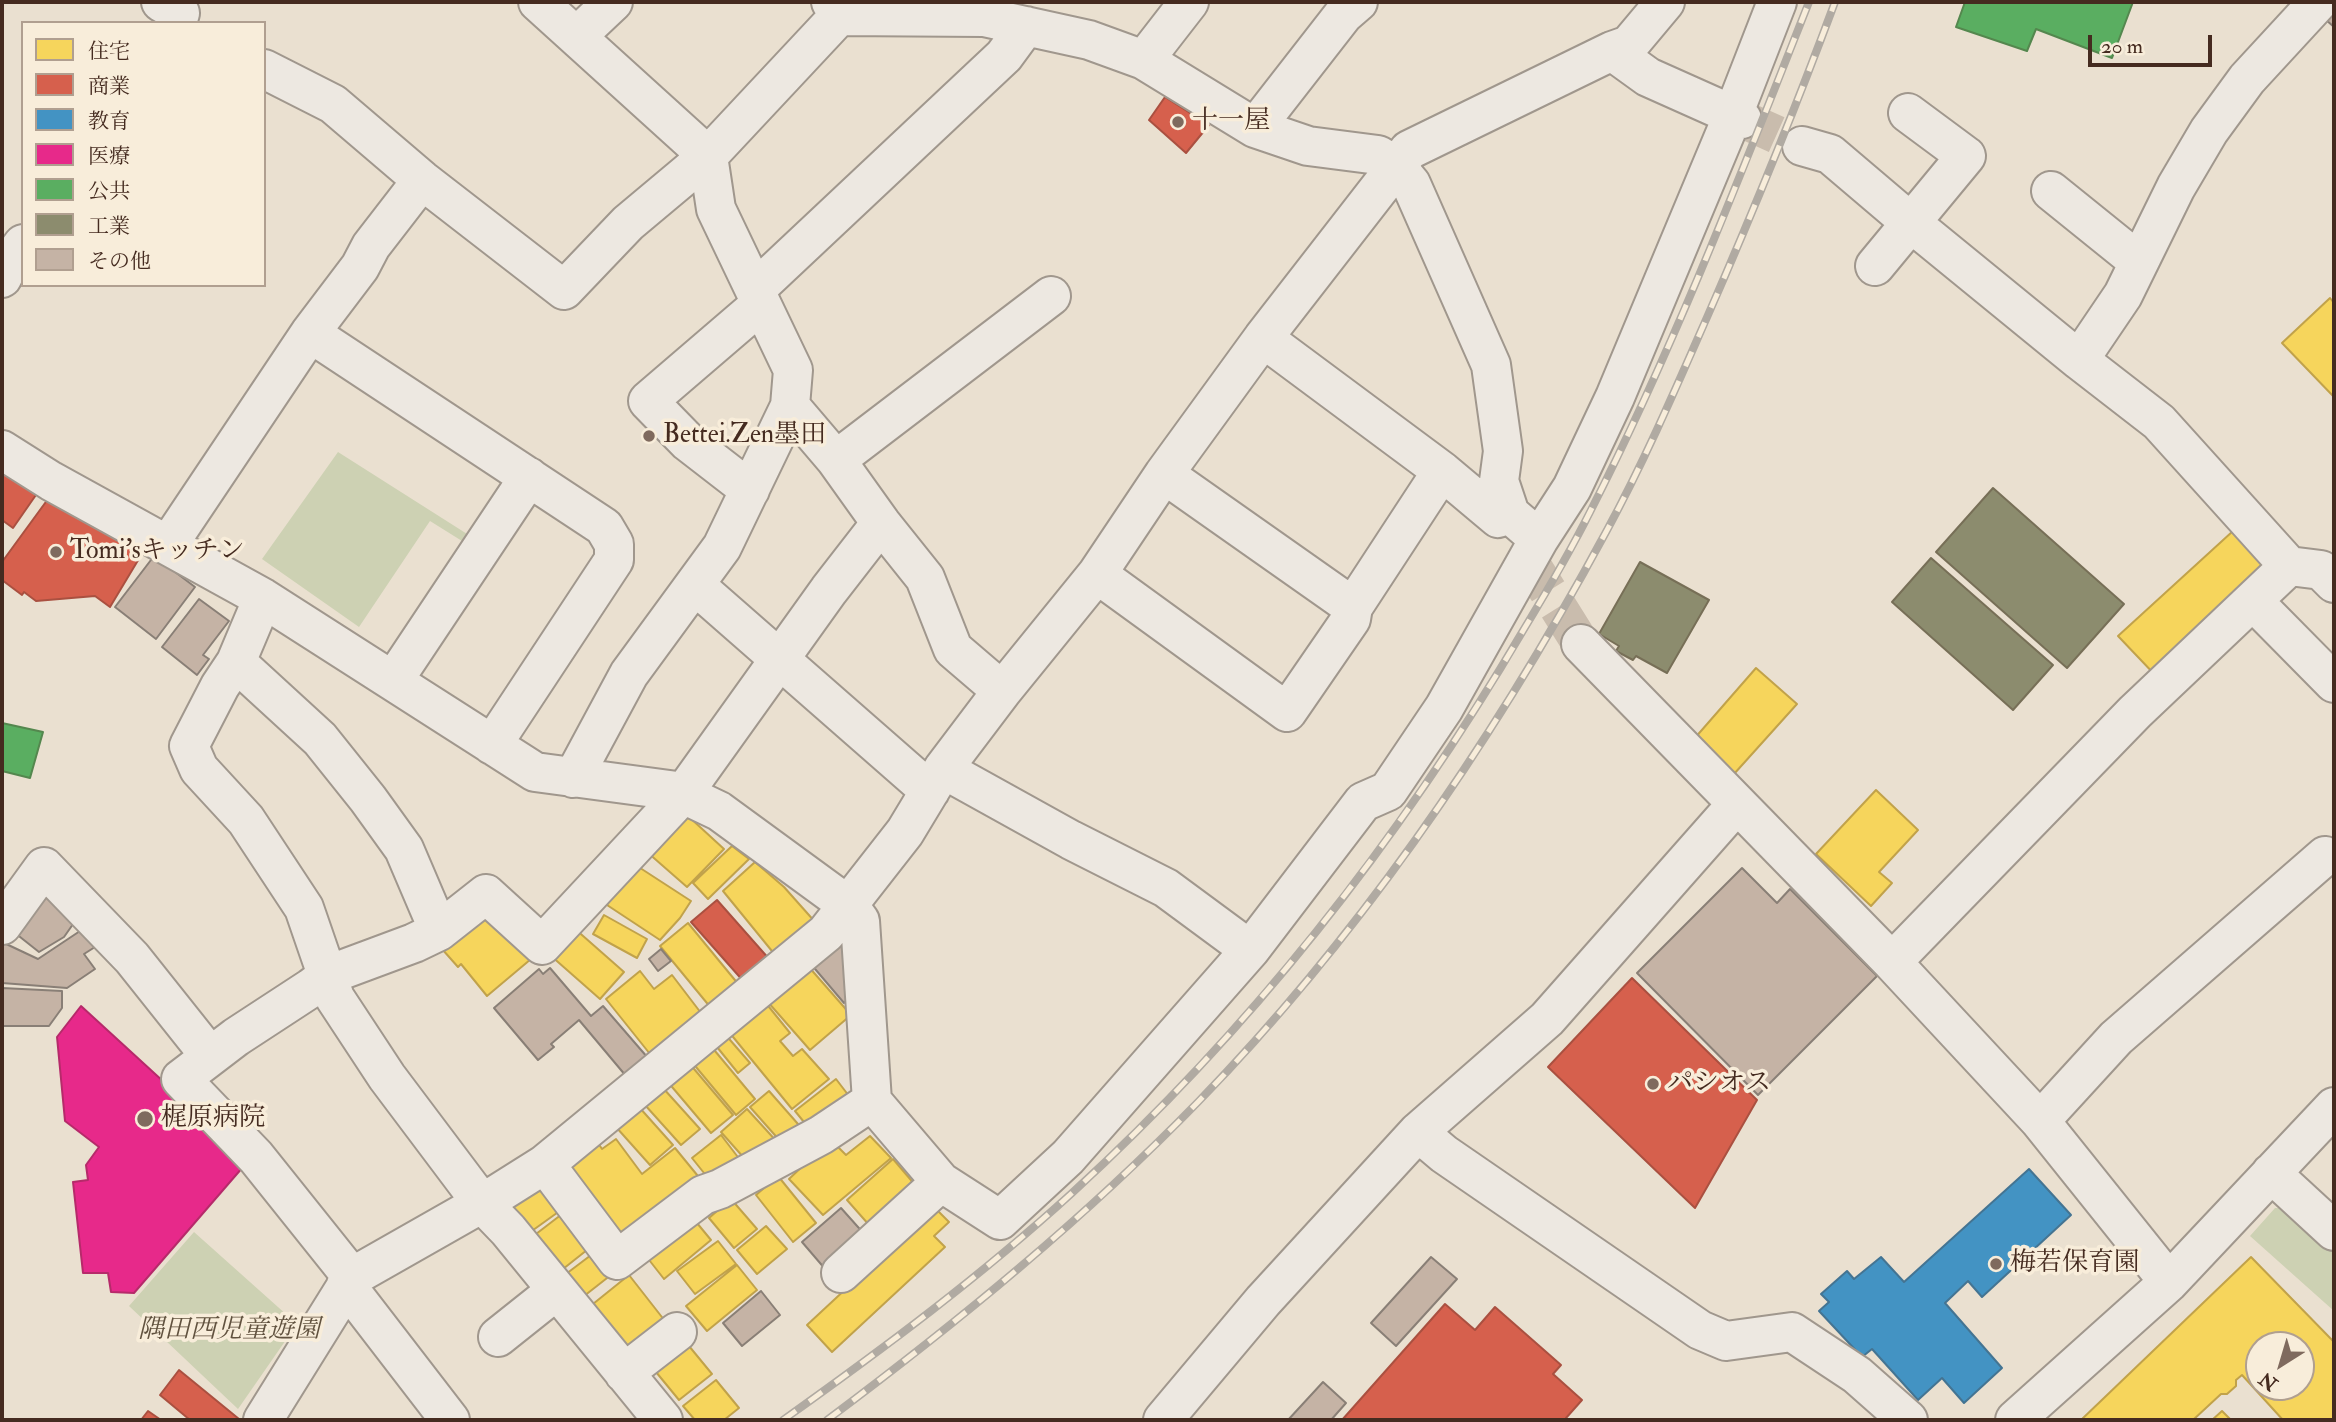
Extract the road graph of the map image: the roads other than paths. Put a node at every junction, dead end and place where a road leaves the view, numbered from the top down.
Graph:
1 (161, 2) edge
2 (538, 2) edge
3 (613, 2) edge
4 (1189, 2) edge
5 (1358, 2) edge
6 (1665, 2) edge
7 (1777, 2) edge
8 (2318, 2) edge
9 (835, 9) edge
10 (178, 21) edge
11 (1026, 26) junction
12 (578, 36) junction
13 (1612, 51) junction
14 (1144, 60) junction
15 (266, 70) edge
16 (1908, 113) dead end
17 (1737, 117) junction
18 (1255, 128) junction
19 (1802, 146) tunnel mouth
20 (708, 156) junction
21 (1396, 166) junction
22 (422, 180) junction
23 (2051, 191) dead end
24 (1910, 222) junction
25 (21, 247) edge
26 (2139, 262) junction
27 (1875, 266) dead end
28 (2, 278) edge
29 (1051, 296) dead end
30 (758, 297) junction
31 (310, 333) junction
32 (1264, 338) junction
33 (2079, 360) junction
34 (790, 406) junction
35 (2, 450) edge
36 (836, 460) junction
37 (1442, 471) junction
38 (1164, 474) junction
39 (529, 477) junction
40 (750, 490) junction
41 (1510, 514) junction
42 (881, 523) junction
43 (1539, 539) junction
44 (168, 545) junction
45 (2320, 569) edge
46 (1097, 574) junction
47 (696, 586) junction
48 (263, 598) junction
49 (2253, 601) junction
50 (1353, 607) junction
51 (1581, 644) tunnel mouth
52 (780, 658) junction
53 (236, 662) junction
54 (393, 681) junction
55 (2334, 683) edge
56 (1002, 691) junction
57 (492, 745) junction
58 (573, 778) junction
59 (936, 780) junction
60 (682, 794) junction
61 (1736, 805) junction
62 (2325, 856) dead end
63 (849, 906) junction
64 (2, 925) edge
65 (439, 931) junction
66 (1250, 950) junction
67 (1892, 962) junction
68 (328, 975) junction
69 (210, 1056) junction
70 (872, 1101) junction
71 (2334, 1107) edge
72 (2039, 1121) junction
73 (1418, 1132) junction
74 (545, 1164) junction
75 (2272, 1173) junction
76 (941, 1182) junction
77 (481, 1202) junction
78 (2334, 1231) edge
79 (841, 1273) dead end
80 (349, 1281) junction
81 (2169, 1282) junction
82 (557, 1290) junction
83 (677, 1332) dead end
84 (498, 1337) dead end
85 (624, 1373) junction
86 (263, 1420) edge
87 (450, 1420) edge
88 (663, 1420) edge
89 (1163, 1420) edge
90 (1908, 1420) edge
91 (2015, 1420) edge

1 - 10 street
2 - 12 street
3 - 12 street
4 - 14 street
5 - 18 street
6 - 13 street
7 - 17 street
8 - 26 street
9 - 11 street
9 - 20 street
11 - 14 street
11 - 30 street
12 - 20 street
13 - 17 street
13 - 21 street
14 - 18 street
15 - 22 street
16 - 24 street
17 - 43 street
18 - 21 street
19 - 24 street
20 - 22 street
20 - 30 street
21 - 32 street
21 - 41 street
22 - 31 street
23 - 26 street
24 - 27 street
24 - 33 street
25 - 28 street
26 - 33 street
29 - 36 street
30 - 34 street
30 - 40 street
31 - 39 street
31 - 44 street
32 - 37 street
32 - 38 street
33 - 45 street
34 - 36 street
34 - 40 street
35 - 44 street
36 - 42 street
37 - 41 street
37 - 50 street
38 - 46 street
38 - 50 street
39 - 54 street
39 - 57 street
40 - 47 street
41 - 43 street
42 - 52 street
42 - 56 street
43 - 66 street
44 - 48 street
45 - 49 street
46 - 50 street
46 - 56 street
47 - 52 street
47 - 58 street
48 - 53 street
48 - 54 street
49 - 55 street
49 - 67 street
51 - 61 street
52 - 59 street
52 - 60 street
53 - 65 street
53 - 68 street
54 - 57 street
56 - 59 street
57 - 58 street
58 - 60 street
59 - 63 street
59 - 66 street
60 - 63 street
60 - 65 street
61 - 67 street
61 - 73 street
62 - 72 street
63 - 70 street
63 - 74 street
64 - 69 street
65 - 68 street
66 - 76 street
67 - 72 street
68 - 69 street
68 - 77 street
69 - 80 street
70 - 74 street
70 - 76 street
71 - 75 street
72 - 81 street
73 - 89 street
73 - 90 street
74 - 77 street
75 - 78 street
75 - 81 street
76 - 79 street
77 - 80 street
77 - 82 street
80 - 86 street
80 - 87 street
81 - 91 street
82 - 84 street
82 - 85 street
83 - 85 street
85 - 88 street

